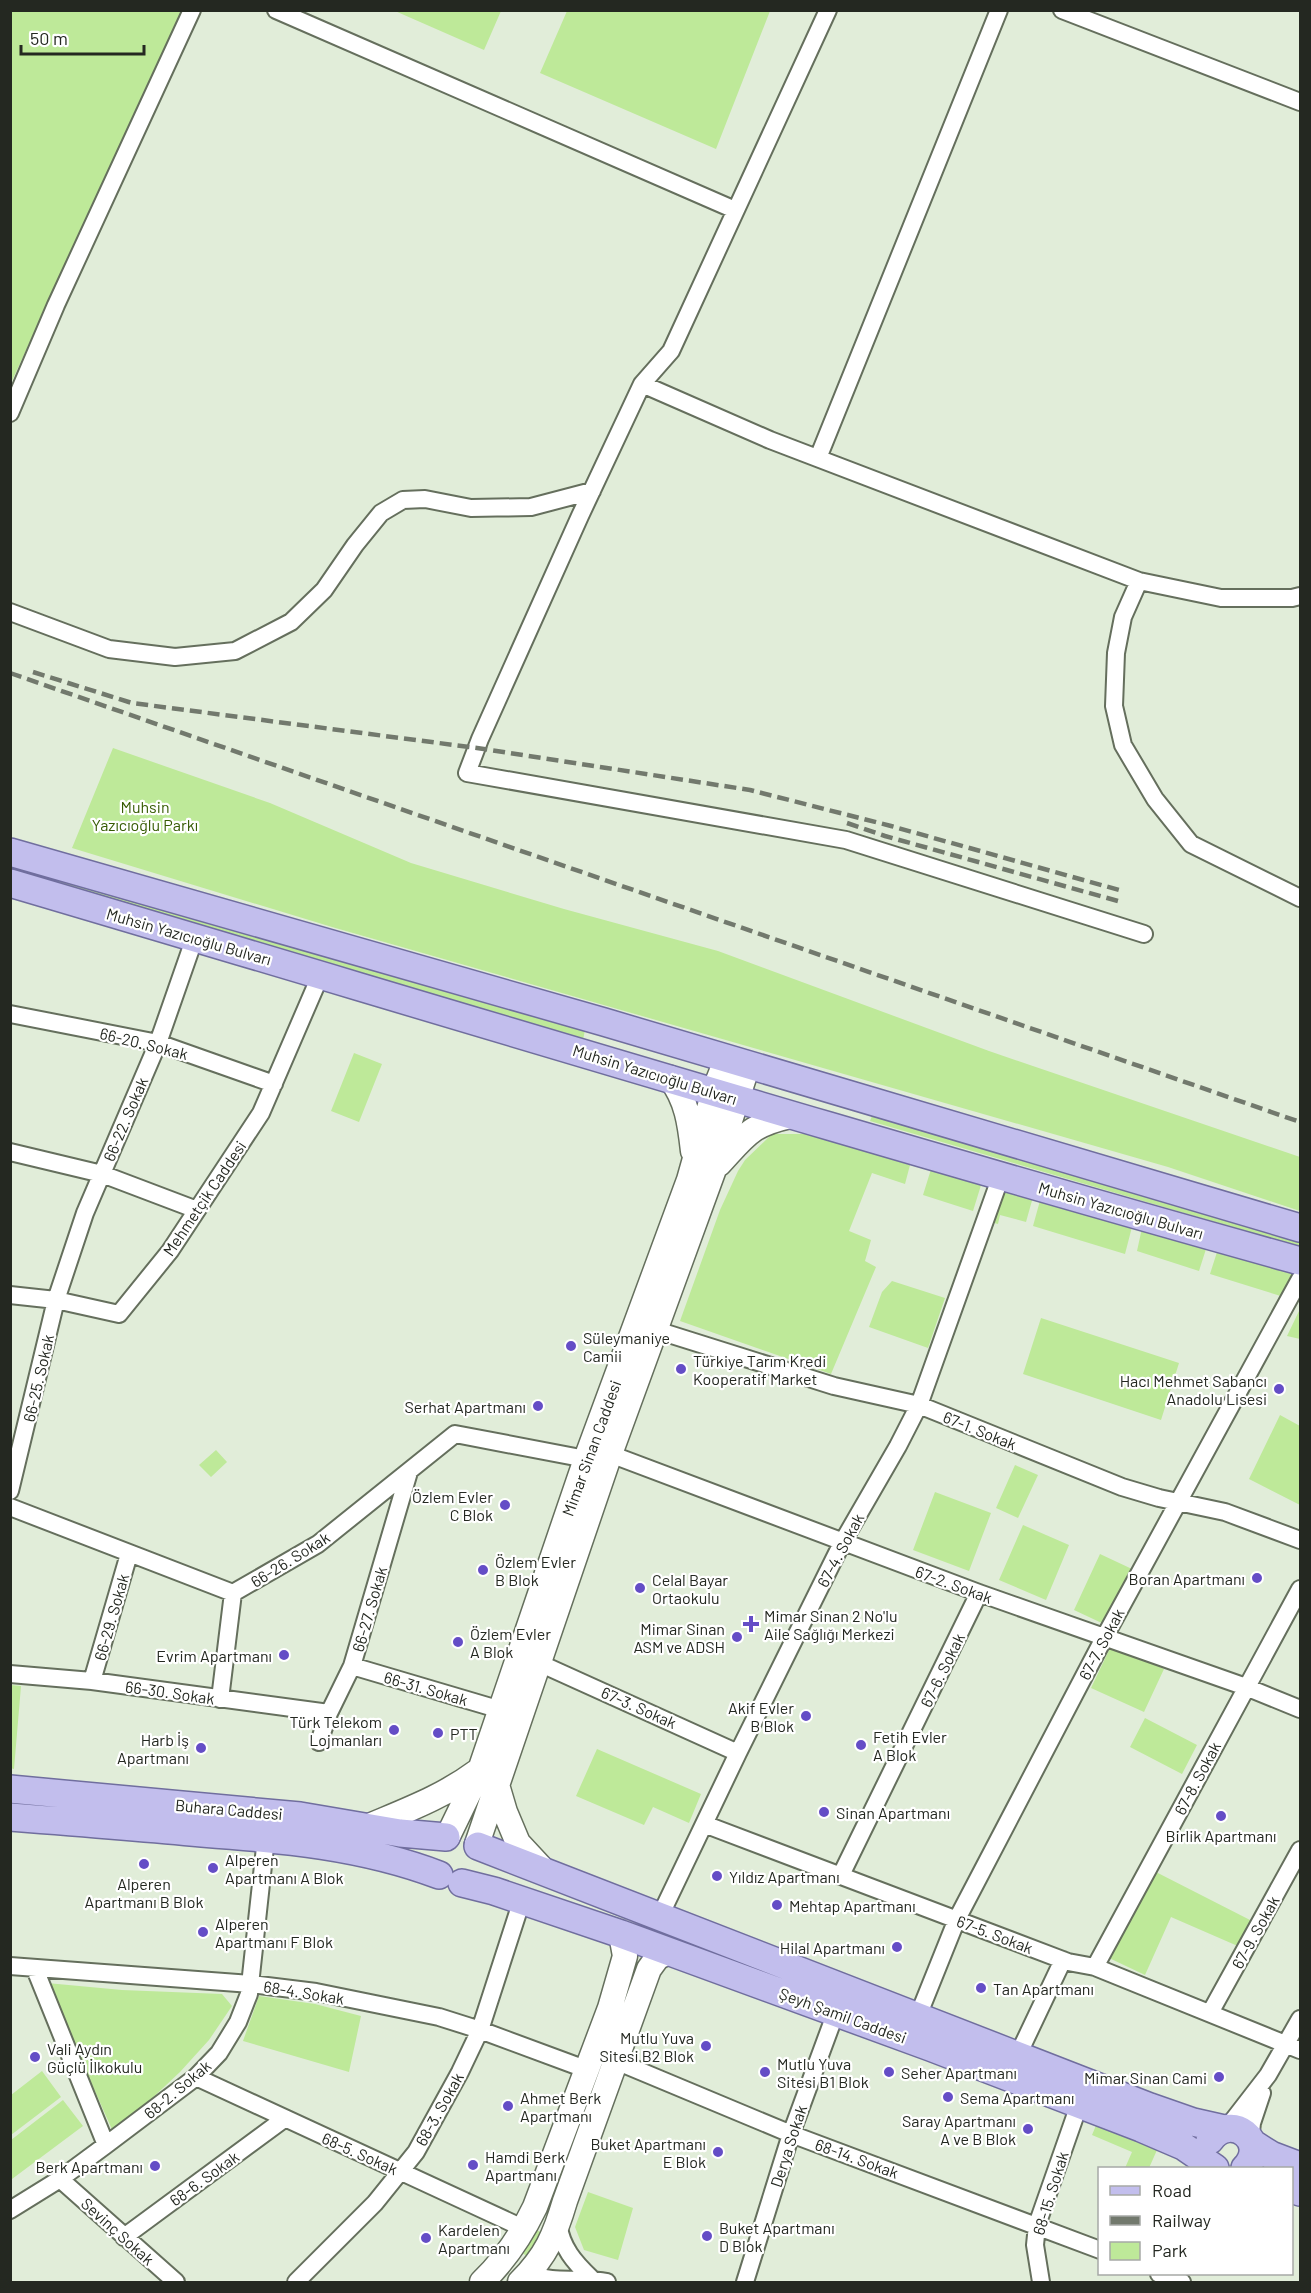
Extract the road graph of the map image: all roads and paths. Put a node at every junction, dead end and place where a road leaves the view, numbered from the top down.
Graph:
1 (192, 10) edge
2 (276, 10) edge
3 (828, 10) edge
4 (999, 10) edge
5 (1062, 10) edge
6 (1300, 102) edge
7 (735, 210) junction
8 (642, 384) junction
9 (10, 413) edge
10 (818, 458) junction
11 (592, 490) junction
12 (1139, 581) junction
13 (1300, 596) edge
14 (10, 612) edge
15 (10, 852) edge
16 (10, 883) edge
17 (1300, 898) edge
18 (1143, 934) dead end
19 (195, 937) junction
20 (321, 974) junction
21 (10, 1014) edge
22 (158, 1043) junction
23 (738, 1061) junction
24 (670, 1078) junction
25 (274, 1083) junction
26 (726, 1095) junction
27 (790, 1116) junction
28 (10, 1152) edge
29 (704, 1166) junction
30 (102, 1174) junction
31 (1001, 1176) junction
32 (197, 1210) junction
33 (1300, 1228) edge
34 (1300, 1261) edge
35 (1300, 1279) edge
36 (10, 1295) edge
37 (56, 1300) junction
38 (656, 1330) junction
39 (919, 1405) junction
40 (610, 1454) junction
41 (586, 1459) junction
42 (409, 1472) junction
43 (10, 1491) edge
44 (1178, 1502) junction
45 (10, 1507) edge
46 (1300, 1540) edge
47 (842, 1543) junction
48 (129, 1554) junction
49 (1300, 1589) edge
50 (233, 1593) junction
51 (979, 1593) junction
52 (1104, 1638) junction
53 (539, 1663) junction
54 (352, 1666) junction
55 (10, 1674) edge
56 (92, 1681) junction
57 (1246, 1687) junction
58 (220, 1699) junction
59 (1300, 1709) edge
60 (501, 1710) junction
61 (329, 1713) junction
62 (319, 1742) dead end
63 (738, 1752) junction
64 (489, 1777) junction
65 (10, 1788) edge
66 (10, 1817) edge
67 (704, 1824) junction
68 (367, 1827) junction
69 (447, 1836) junction
70 (266, 1838) junction
71 (478, 1845) junction
72 (1300, 1850) edge
73 (544, 1871) junction
74 (841, 1875) junction
75 (450, 1879) junction
76 (522, 1900) junction
77 (660, 1916) junction
78 (957, 1919) junction
79 (621, 1934) junction
80 (669, 1952) junction
81 (1063, 1960) junction
82 (10, 1966) edge
83 (1095, 1967) junction
84 (35, 1969) junction
85 (251, 1984) junction
86 (836, 2012) junction
87 (1210, 2013) junction
88 (918, 2016) junction
89 (1300, 2019) edge
90 (480, 2030) junction
91 (1293, 2047) edge
92 (1018, 2055) junction
93 (616, 2061) junction
94 (588, 2070) junction
95 (1268, 2075) junction
96 (196, 2077) junction
97 (1079, 2105) junction
98 (284, 2119) junction
99 (790, 2134) junction
100 (1240, 2142) edge
101 (106, 2145) junction
102 (1300, 2166) edge
103 (1214, 2167) edge
104 (1215, 2167) edge
105 (402, 2172) junction
106 (60, 2179) junction
107 (10, 2210) edge
108 (529, 2220) junction
109 (558, 2224) junction
110 (1037, 2225) junction
111 (124, 2237) junction
112 (1098, 2249) edge
113 (507, 2256) junction
114 (1162, 2275) edge
115 (525, 2278) edge
116 (596, 2281) edge
117 (176, 2283) edge
118 (296, 2283) edge
119 (482, 2283) edge
120 (745, 2283) edge
121 (1041, 2283) edge
122 (1182, 2283) edge

1 - 9 street
2 - 7 street
3 - 7 street
4 - 10 street
5 - 6 street
7 - 8 street
8 - 10 street
8 - 11 street
10 - 12 street
11 - 14 street
11 - 18 street
12 - 13 street
12 - 17 street
15 - 23 main road, Muhsin Yazıcıoğlu Bulvarı
16 - 19 main road, Muhsin Yazıcıoğlu Bulvarı
19 - 20 main road, Muhsin Yazıcıoğlu Bulvarı
19 - 22 street, 66-22. Sokak
20 - 24 main road, Muhsin Yazıcıoğlu Bulvarı
20 - 25 street, Mehmetçik Caddesi
21 - 22 street, 66-20. Sokak
22 - 25 street, 66-20. Sokak
22 - 30 street, 66-22. Sokak
23 - 26 street, Mimar Sinan Caddesi
23 - 33 main road, Muhsin Yazıcıoğlu Bulvarı
24 - 26 main road, Muhsin Yazıcıoğlu Bulvarı
24 - 29 street
25 - 32 street, Mehmetçik Caddesi
26 - 27 main road, Muhsin Yazıcıoğlu Bulvarı
26 - 29 street, Mimar Sinan Caddesi
27 - 29 street
27 - 31 main road, Muhsin Yazıcıoğlu Bulvarı
28 - 30 street
29 - 38 street, Mimar Sinan Caddesi
29 - 41 street, Mimar Sinan Caddesi
30 - 32 street
30 - 37 street, 66-22. Sokak
31 - 34 main road, Muhsin Yazıcıoğlu Bulvarı
31 - 39 street, 67-4. Sokak
32 - 37 street, Mehmetçik Caddesi
35 - 44 street, 67-7. Sokak
36 - 37 street, Mehmetçik Caddesi
37 - 43 street, 66-25. Sokak
38 - 39 street, 67-1. Sokak
38 - 40 street, Mimar Sinan Caddesi
39 - 44 street, 67-1. Sokak
39 - 47 street, 67-4. Sokak
40 - 47 street, 67-2. Sokak
40 - 53 street, Mimar Sinan Caddesi
41 - 42 street, 66-26. Sokak
41 - 60 street, Mimar Sinan Caddesi
42 - 50 street, 66-26. Sokak
42 - 54 street, 66-27. Sokak
44 - 46 street, 67-1. Sokak
44 - 52 street, 67-7. Sokak
45 - 48 street, 66-26. Sokak
47 - 51 street, 67-2. Sokak
47 - 63 street, 67-4. Sokak
48 - 50 street, 66-26. Sokak
48 - 56 street, 66-29. Sokak
49 - 57 street, 67-8. Sokak
50 - 58 street
51 - 52 street, 67-2. Sokak
51 - 74 street, 67-6. Sokak
52 - 57 street, 67-2. Sokak
52 - 78 street, 67-7. Sokak
53 - 63 street, 67-3. Sokak
53 - 64 street, Mimar Sinan Caddesi
54 - 60 street, 66-31. Sokak
54 - 61 street, 66-27. Sokak
55 - 56 street, 66-30. Sokak
56 - 58 street, 66-30. Sokak
57 - 59 street, 67-2. Sokak
57 - 83 street, 67-8. Sokak
58 - 61 street, 66-30. Sokak
60 - 64 street, Mimar Sinan Caddesi
61 - 62 street, 66-27. Sokak
63 - 67 street, 67-4. Sokak
64 - 68 street
64 - 69 street, Mimar Sinan Caddesi
64 - 71 street, Mimar Sinan Caddesi
64 - 73 street
65 - 68 main road, Buhara Caddesi
66 - 70 main road, Buhara Caddesi
67 - 74 street, 67-5. Sokak
67 - 77 street, 67-4. Sokak
68 - 69 main road, Buhara Caddesi
69 - 71 main road
69 - 75 main road
70 - 75 main road, Buhara Caddesi
70 - 85 street, 68-2. Sokak
71 - 73 main road, Şeyh Şamil Caddesi
71 - 75 main road
72 - 87 street, 67-9. Sokak
73 - 77 main road, Şeyh Şamil Caddesi
74 - 78 street, 67-5. Sokak
75 - 76 main road, Şeyh Şamil Caddesi
76 - 79 main road, Şeyh Şamil Caddesi
76 - 90 street, 68-3. Sokak
77 - 88 main road, Şeyh Şamil Caddesi
78 - 81 street, 67-5. Sokak
78 - 88 street, 67-7. Sokak
79 - 80 main road, Şeyh Şamil Caddesi
79 - 94 street
80 - 86 main road, Şeyh Şamil Caddesi
80 - 93 street
81 - 83 street, 67-5. Sokak
81 - 92 street
82 - 84 street, 68-4. Sokak
83 - 87 street, 67-5. Sokak
84 - 85 street, 68-4. Sokak
84 - 101 street
85 - 90 street, 68-4. Sokak
85 - 96 street, 68-2. Sokak
86 - 97 main road, Şeyh Şamil Caddesi
86 - 99 street, Derya Sokak
87 - 91 street, 67-5. Sokak
88 - 92 main road, Şeyh Şamil Caddesi
89 - 91 street
90 - 94 street, 68-4. Sokak
90 - 105 street, 68-3. Sokak
91 - 95 street
92 - 100 main road, Şeyh Şamil Caddesi
93 - 99 street, 68-14. Sokak
93 - 109 street
94 - 108 street
95 - 100 street
95 - 100 street
96 - 98 street, 68-5. Sokak
96 - 101 street, 68-2. Sokak
97 - 103 main road, Şeyh Şamil Caddesi
97 - 110 street, 68-15. Sokak
98 - 105 street, 68-5. Sokak
98 - 111 street, 68-6. Sokak
99 - 110 street, 68-14. Sokak
99 - 120 street, Derya Sokak
100 - 102 main road, Şeyh Şamil Caddesi
100 - 104 main road
101 - 106 street, 68-2. Sokak
105 - 108 street, 68-5. Sokak
105 - 118 street, 68-3. Sokak
106 - 107 street, 68-2. Sokak
106 - 111 street, Sevinç Sokak
108 - 109 street
108 - 113 street
109 - 115 street
109 - 116 street
110 - 112 street, 68-14. Sokak
110 - 121 street, 68-15. Sokak
111 - 117 street, Sevinç Sokak
113 - 115 street
113 - 119 street
114 - 122 street
115 - 116 street

